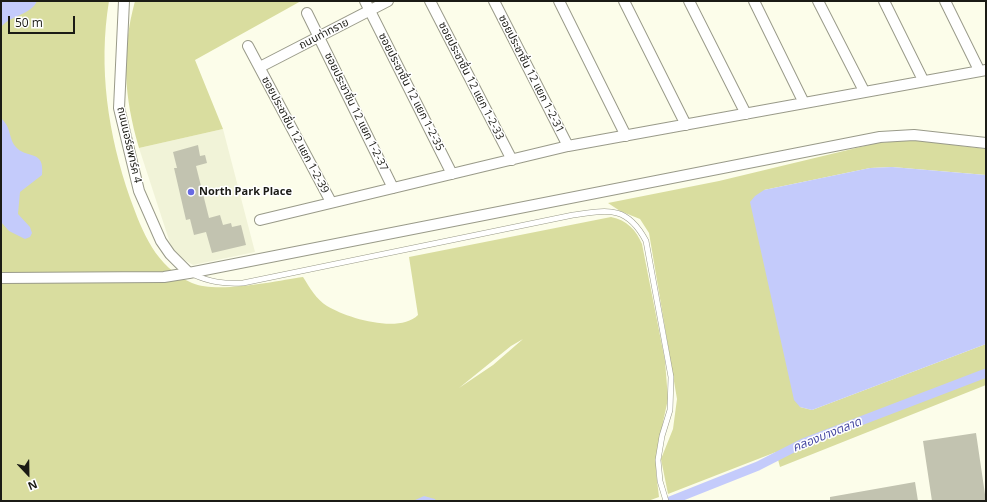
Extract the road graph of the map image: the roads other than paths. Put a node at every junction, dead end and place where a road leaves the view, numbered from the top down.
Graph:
1 (124, 1) edge
2 (365, 1) edge
3 (388, 1) edge
4 (430, 1) edge
5 (494, 1) edge
6 (559, 1) edge
7 (624, 1) edge
8 (689, 1) edge
9 (754, 1) edge
10 (818, 1) edge
11 (884, 1) edge
12 (945, 1) edge
13 (370, 11) junction
14 (307, 13) dead end
15 (319, 37) junction
16 (248, 46) dead end
17 (260, 67) junction
18 (982, 70) edge
19 (923, 80) junction
20 (864, 92) junction
21 (804, 103) junction
22 (746, 114) junction
23 (686, 125) junction
24 (626, 136) junction
25 (986, 143) edge
26 (568, 146) junction
27 (512, 160) junction
28 (452, 174) junction
29 (393, 188) junction
30 (331, 202) junction
31 (260, 220) dead end
32 (189, 273) junction
33 (1, 278) edge
34 (666, 501) edge

1 - 32 street, ถนนนอร์ธพาร์ค 4
2 - 13 street, ซอยประชาชื่น 12 แยก 1-2-35
3 - 13 street, ถนนท่าทราย
4 - 27 street, ซอยประชาชื่น 12 แยก 1-2-33
5 - 26 street, ซอยประชาชื่น 12 แยก 1-2-31
6 - 24 street
7 - 23 street
8 - 22 street
9 - 21 street
10 - 20 street
11 - 19 street
12 - 18 street
13 - 15 street, ถนนท่าทราย
13 - 28 street, ซอยประชาชื่น 12 แยก 1-2-35
14 - 15 street, ซอยประชาชื่น 12 แยก 1-2-37
15 - 17 street, ถนนท่าทราย
15 - 29 street, ซอยประชาชื่น 12 แยก 1-2-37
16 - 17 street, ซอยประชาชื่น 12 แยก 1-2-39
17 - 30 street, ซอยประชาชื่น 12 แยก 1-2-39
18 - 19 street
19 - 20 street
20 - 21 street
21 - 22 street
22 - 23 street
23 - 24 street
24 - 26 street
25 - 32 street
26 - 27 street
27 - 28 street
28 - 29 street
29 - 30 street
30 - 31 street
32 - 33 street
32 - 34 lane

